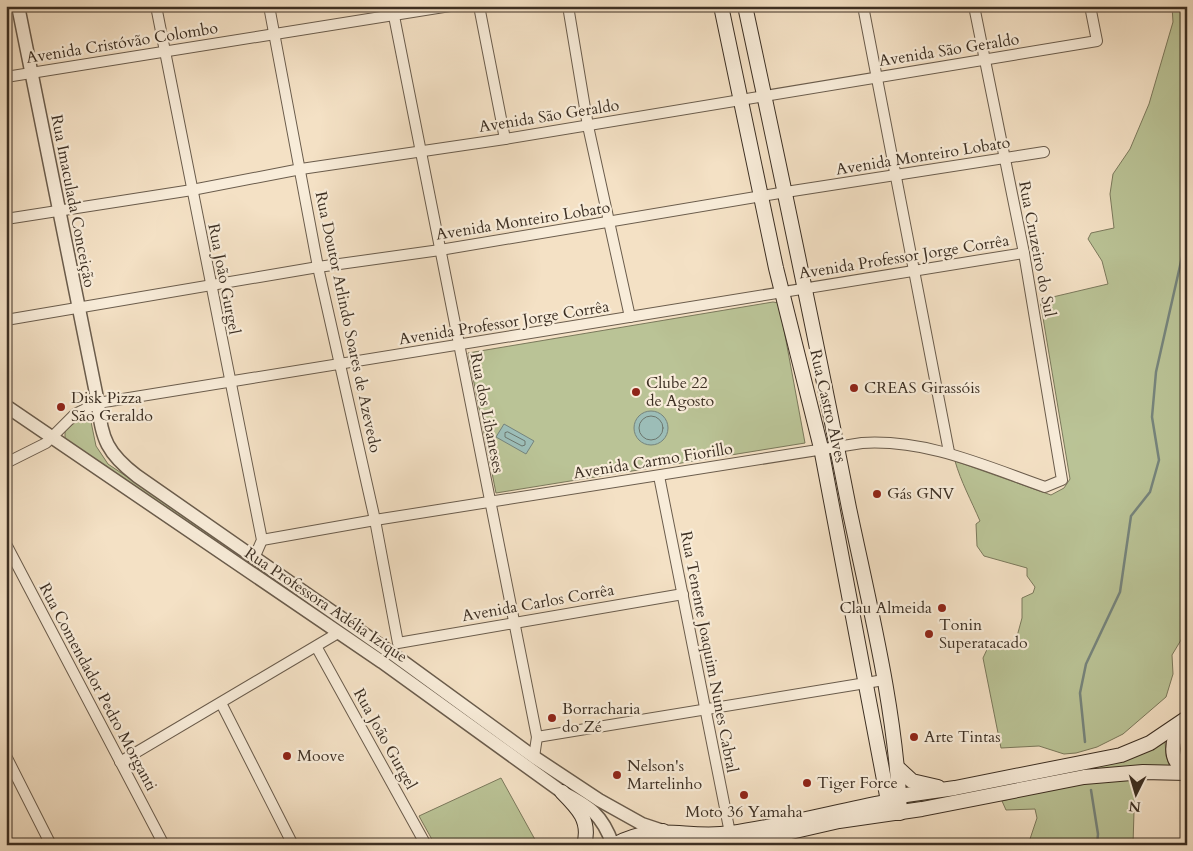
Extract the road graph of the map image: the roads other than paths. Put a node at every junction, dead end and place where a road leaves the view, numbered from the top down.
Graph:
1 (18, 6) edge
2 (156, 6) edge
3 (269, 6) edge
4 (450, 6) edge
5 (479, 6) edge
6 (568, 6) edge
7 (722, 6) edge
8 (745, 6) edge
9 (863, 6) edge
10 (974, 6) edge
11 (1090, 6) edge
12 (393, 11) edge
13 (274, 33) junction
14 (164, 52) junction
15 (986, 59) junction
16 (31, 73) junction
17 (6, 77) edge
18 (876, 78) junction
19 (764, 95) junction
20 (740, 100) junction
21 (588, 126) junction
22 (505, 139) junction
23 (421, 152) junction
24 (1044, 152) dead end
25 (1004, 159) junction
26 (301, 169) junction
27 (896, 174) junction
28 (192, 190) junction
29 (786, 192) junction
30 (761, 197) junction
31 (58, 212) junction
32 (6, 220) edge
33 (610, 221) junction
34 (440, 250) junction
35 (1024, 253) junction
36 (318, 267) junction
37 (915, 271) junction
38 (210, 285) junction
39 (806, 288) junction
40 (782, 292) junction
41 (77, 308) junction
42 (630, 317) junction
43 (6, 320) edge
44 (459, 345) junction
45 (340, 364) junction
46 (229, 381) junction
47 (98, 402) junction
48 (6, 406) edge
49 (52, 437) junction
50 (837, 446) junction
51 (820, 448) junction
52 (949, 452) junction
53 (6, 463) edge
54 (659, 476) junction
55 (1044, 487) joint
56 (489, 503) junction
57 (375, 520) junction
58 (262, 540) junction
59 (6, 544) edge
60 (254, 556) junction
61 (243, 568) junction
62 (683, 594) junction
63 (514, 623) junction
64 (338, 633) junction
65 (317, 648) junction
66 (390, 652) junction
67 (884, 680) junction
68 (866, 684) junction
69 (221, 703) junction
70 (704, 710) junction
71 (1186, 719) edge
72 (891, 720) junction
73 (874, 724) junction
74 (537, 737) junction
75 (6, 756) edge
76 (534, 757) junction
77 (120, 762) junction
78 (531, 770) junction
79 (899, 770) junction
80 (1187, 772) edge
81 (952, 789) junction
82 (562, 792) junction
83 (894, 798) junction
84 (898, 813) junction
85 (663, 831) junction
86 (732, 839) edge
87 (51, 845) edge
88 (164, 845) edge
89 (292, 845) edge
90 (426, 845) edge
91 (584, 845) edge
92 (613, 845) edge
93 (674, 845) edge

1 - 16 street, Rua Imaculada Conceição
2 - 14 street, Rua João Gurgel
3 - 13 street, Rua Doutor Arlindo Soares de Azevedo
4 - 12 street, Avenida Cristóvão Colombo
5 - 22 street
6 - 21 street
7 - 20 main road, Rua Castro Alves
8 - 19 main road, Rua Castro Alves
9 - 18 street
10 - 15 street, Rua Cruzeiro do Sul
11 - 15 street, Avenida São Geraldo
12 - 13 street, Avenida Cristóvão Colombo
12 - 23 street, Rua dos Libaneses
13 - 14 street, Avenida Cristóvão Colombo
13 - 26 street, Rua Doutor Arlindo Soares de Azevedo
14 - 16 street, Avenida Cristóvão Colombo
14 - 28 street, Rua João Gurgel
15 - 18 street, Avenida São Geraldo
15 - 25 street, Rua Cruzeiro do Sul
16 - 17 street, Avenida Cristóvão Colombo
16 - 31 street, Rua Imaculada Conceição
18 - 19 street, Avenida São Geraldo
18 - 27 street
19 - 20 street, Avenida São Geraldo
19 - 29 main road, Rua Castro Alves
20 - 21 street, Avenida São Geraldo
20 - 30 main road, Rua Castro Alves
21 - 22 street, Avenida São Geraldo
21 - 33 street
22 - 23 street, Avenida São Geraldo
23 - 26 street, Avenida São Geraldo
23 - 34 street, Rua dos Libaneses
24 - 25 street, Avenida Monteiro Lobato
25 - 27 street, Avenida Monteiro Lobato
25 - 35 street, Rua Cruzeiro do Sul
26 - 28 street, Avenida São Geraldo
26 - 36 street, Rua Doutor Arlindo Soares de Azevedo
27 - 29 street, Avenida Monteiro Lobato
27 - 37 street
28 - 31 street, Avenida São Geraldo
28 - 38 street, Rua João Gurgel
29 - 30 street, Avenida Monteiro Lobato
29 - 39 main road, Rua Castro Alves
30 - 33 street, Avenida Monteiro Lobato
30 - 40 main road, Rua Castro Alves
31 - 32 street, Avenida São Geraldo
31 - 41 street, Rua Imaculada Conceição
33 - 34 street, Avenida Monteiro Lobato
33 - 42 street
34 - 36 street, Avenida Monteiro Lobato
34 - 44 street, Rua dos Libaneses
35 - 37 street, Avenida Professor Jorge Corrêa
35 - 55 street, Rua Cruzeiro do Sul
36 - 38 street, Avenida Monteiro Lobato
36 - 45 street, Rua Doutor Arlindo Soares de Azevedo
37 - 39 street, Avenida Professor Jorge Corrêa
37 - 52 street
38 - 41 street, Avenida Monteiro Lobato
38 - 46 street, Rua João Gurgel
39 - 40 street, Avenida Professor Jorge Corrêa
39 - 50 main road, Rua Castro Alves
40 - 42 street, Avenida Professor Jorge Corrêa
40 - 51 main road, Rua Castro Alves
41 - 43 street, Avenida Monteiro Lobato
41 - 47 street, Rua Imaculada Conceição
42 - 44 street, Avenida Professor Jorge Corrêa
44 - 45 street, Avenida Professor Jorge Corrêa
44 - 56 street, Rua dos Libaneses
45 - 46 street, Avenida Professor Jorge Corrêa
45 - 57 street, Rua Doutor Arlindo Soares de Azevedo
46 - 47 street, Avenida Professor Jorge Corrêa
46 - 58 street, Rua João Gurgel
47 - 49 street, Avenida Professor Jorge Corrêa
47 - 60 street, Rua Professora Adélia Izique
48 - 49 street, Rua Professora Adélia Izique
49 - 53 street, Avenida Professor Jorge Corrêa
49 - 61 street, Rua Professora Adélia Izique
50 - 51 street, Avenida Carmo Fiorillo
50 - 52 street, Avenida Carmo Fiorillo
50 - 67 main road, Rua Castro Alves
51 - 54 street, Avenida Carmo Fiorillo
51 - 68 main road, Rua Castro Alves
52 - 55 street, Avenida Carmo Fiorillo
54 - 56 street, Avenida Carmo Fiorillo
54 - 62 street, Rua Tenente Joaquim Nunes Cabral
56 - 57 street, Avenida Carmo Fiorillo
56 - 63 street, Rua dos Libaneses
57 - 58 street, Avenida Carmo Fiorillo
57 - 66 street, Rua Doutor Arlindo Soares de Azevedo
58 - 60 street
59 - 77 street, Rua Comendador Pedro Morganti
60 - 61 street
60 - 66 street, Rua Professora Adélia Izique
61 - 64 street, Rua Professora Adélia Izique
62 - 63 street, Avenida Carlos Corrêa
62 - 70 street, Rua Tenente Joaquim Nunes Cabral
63 - 66 street, Avenida Carlos Corrêa
63 - 74 street, Rua dos Libaneses
64 - 65 street
64 - 66 street, Rua Professora Adélia Izique
65 - 69 street
65 - 90 street, Rua João Gurgel
66 - 76 street, Rua Professora Adélia Izique
66 - 78 street, Rua Professora Adélia Izique
67 - 68 street
67 - 72 main road, Rua Castro Alves
68 - 70 street
68 - 73 main road, Rua Castro Alves
69 - 77 street
69 - 89 street
70 - 74 street
70 - 86 street, Rua Tenente Joaquim Nunes Cabral
71 - 80 main road
71 - 81 main road
72 - 73 main road
72 - 79 main road, Rua Castro Alves
73 - 83 main road, Rua Castro Alves
74 - 76 street, Rua dos Libaneses
75 - 87 street
76 - 78 street
76 - 85 street, Rua Professora Adélia Izique
77 - 88 street, Rua Comendador Pedro Morganti
78 - 82 street, Rua Professora Adélia Izique
79 - 81 main road
79 - 83 main road, Rua Castro Alves
80 - 84 main road
81 - 83 main road
82 - 91 main road
82 - 92 street, Rua Professora Adélia Izique
83 - 84 main road, Rua Castro Alves
83 - 86 main road
84 - 86 main road
85 - 86 main road
85 - 92 main road
85 - 93 main road

